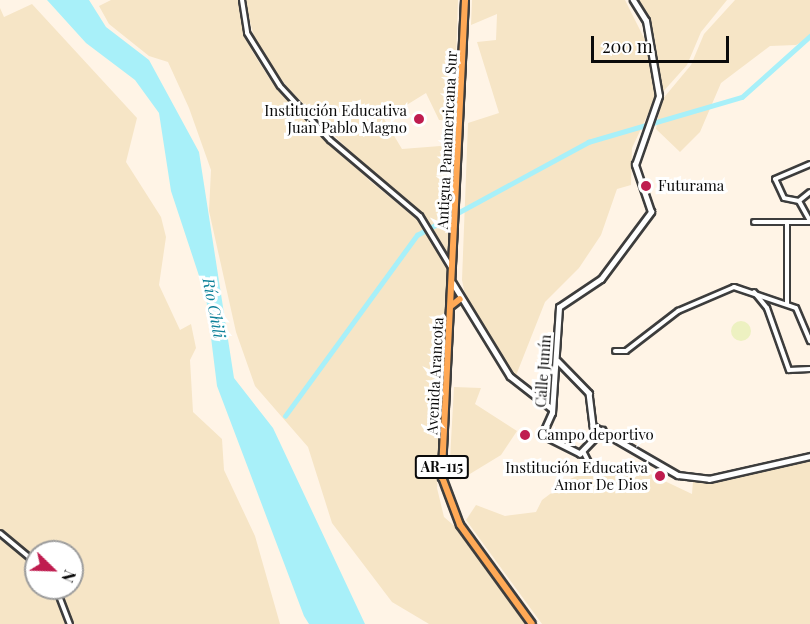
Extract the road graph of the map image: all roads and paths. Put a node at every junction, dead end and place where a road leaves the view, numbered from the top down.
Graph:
1 (242, 0) edge
2 (465, 0) edge
3 (633, 0) edge
4 (810, 164) edge
5 (810, 192) edge
6 (799, 201) junction
7 (810, 221) edge
8 (754, 222) dead end
9 (787, 222) junction
10 (453, 269) junction
11 (452, 282) junction
12 (754, 292) junction
13 (460, 299) junction
14 (787, 304) junction
15 (451, 306) junction
16 (810, 341) edge
17 (615, 351) dead end
18 (558, 361) junction
19 (810, 369) edge
20 (551, 408) junction
21 (603, 430) junction
22 (584, 453) junction
23 (810, 456) edge
24 (591, 467) dead end
25 (0, 533) edge
26 (24, 553) edge
27 (61, 600) edge
28 (70, 624) edge
29 (532, 624) edge

1 - 10 street
2 - 10 main road, Antigua Panamericana Sur / AR-115
3 - 18 street, Calle Junín
4 - 6 street
5 - 6 street
6 - 7 street
7 - 9 street
8 - 9 street
9 - 14 street
10 - 11 main road, Antigua Panamericana Sur / AR-115
11 - 13 street
11 - 15 main road, Avenida Arancota / AR-115
12 - 14 street
12 - 17 street
12 - 19 street
13 - 15 main road
13 - 20 street
14 - 16 street
15 - 29 main road, Avenida Arancota / AR-115
18 - 20 street, Calle Junín
18 - 21 street
20 - 22 street, Calle Junín
21 - 22 street
21 - 23 street
22 - 24 street
25 - 26 street
27 - 28 street

